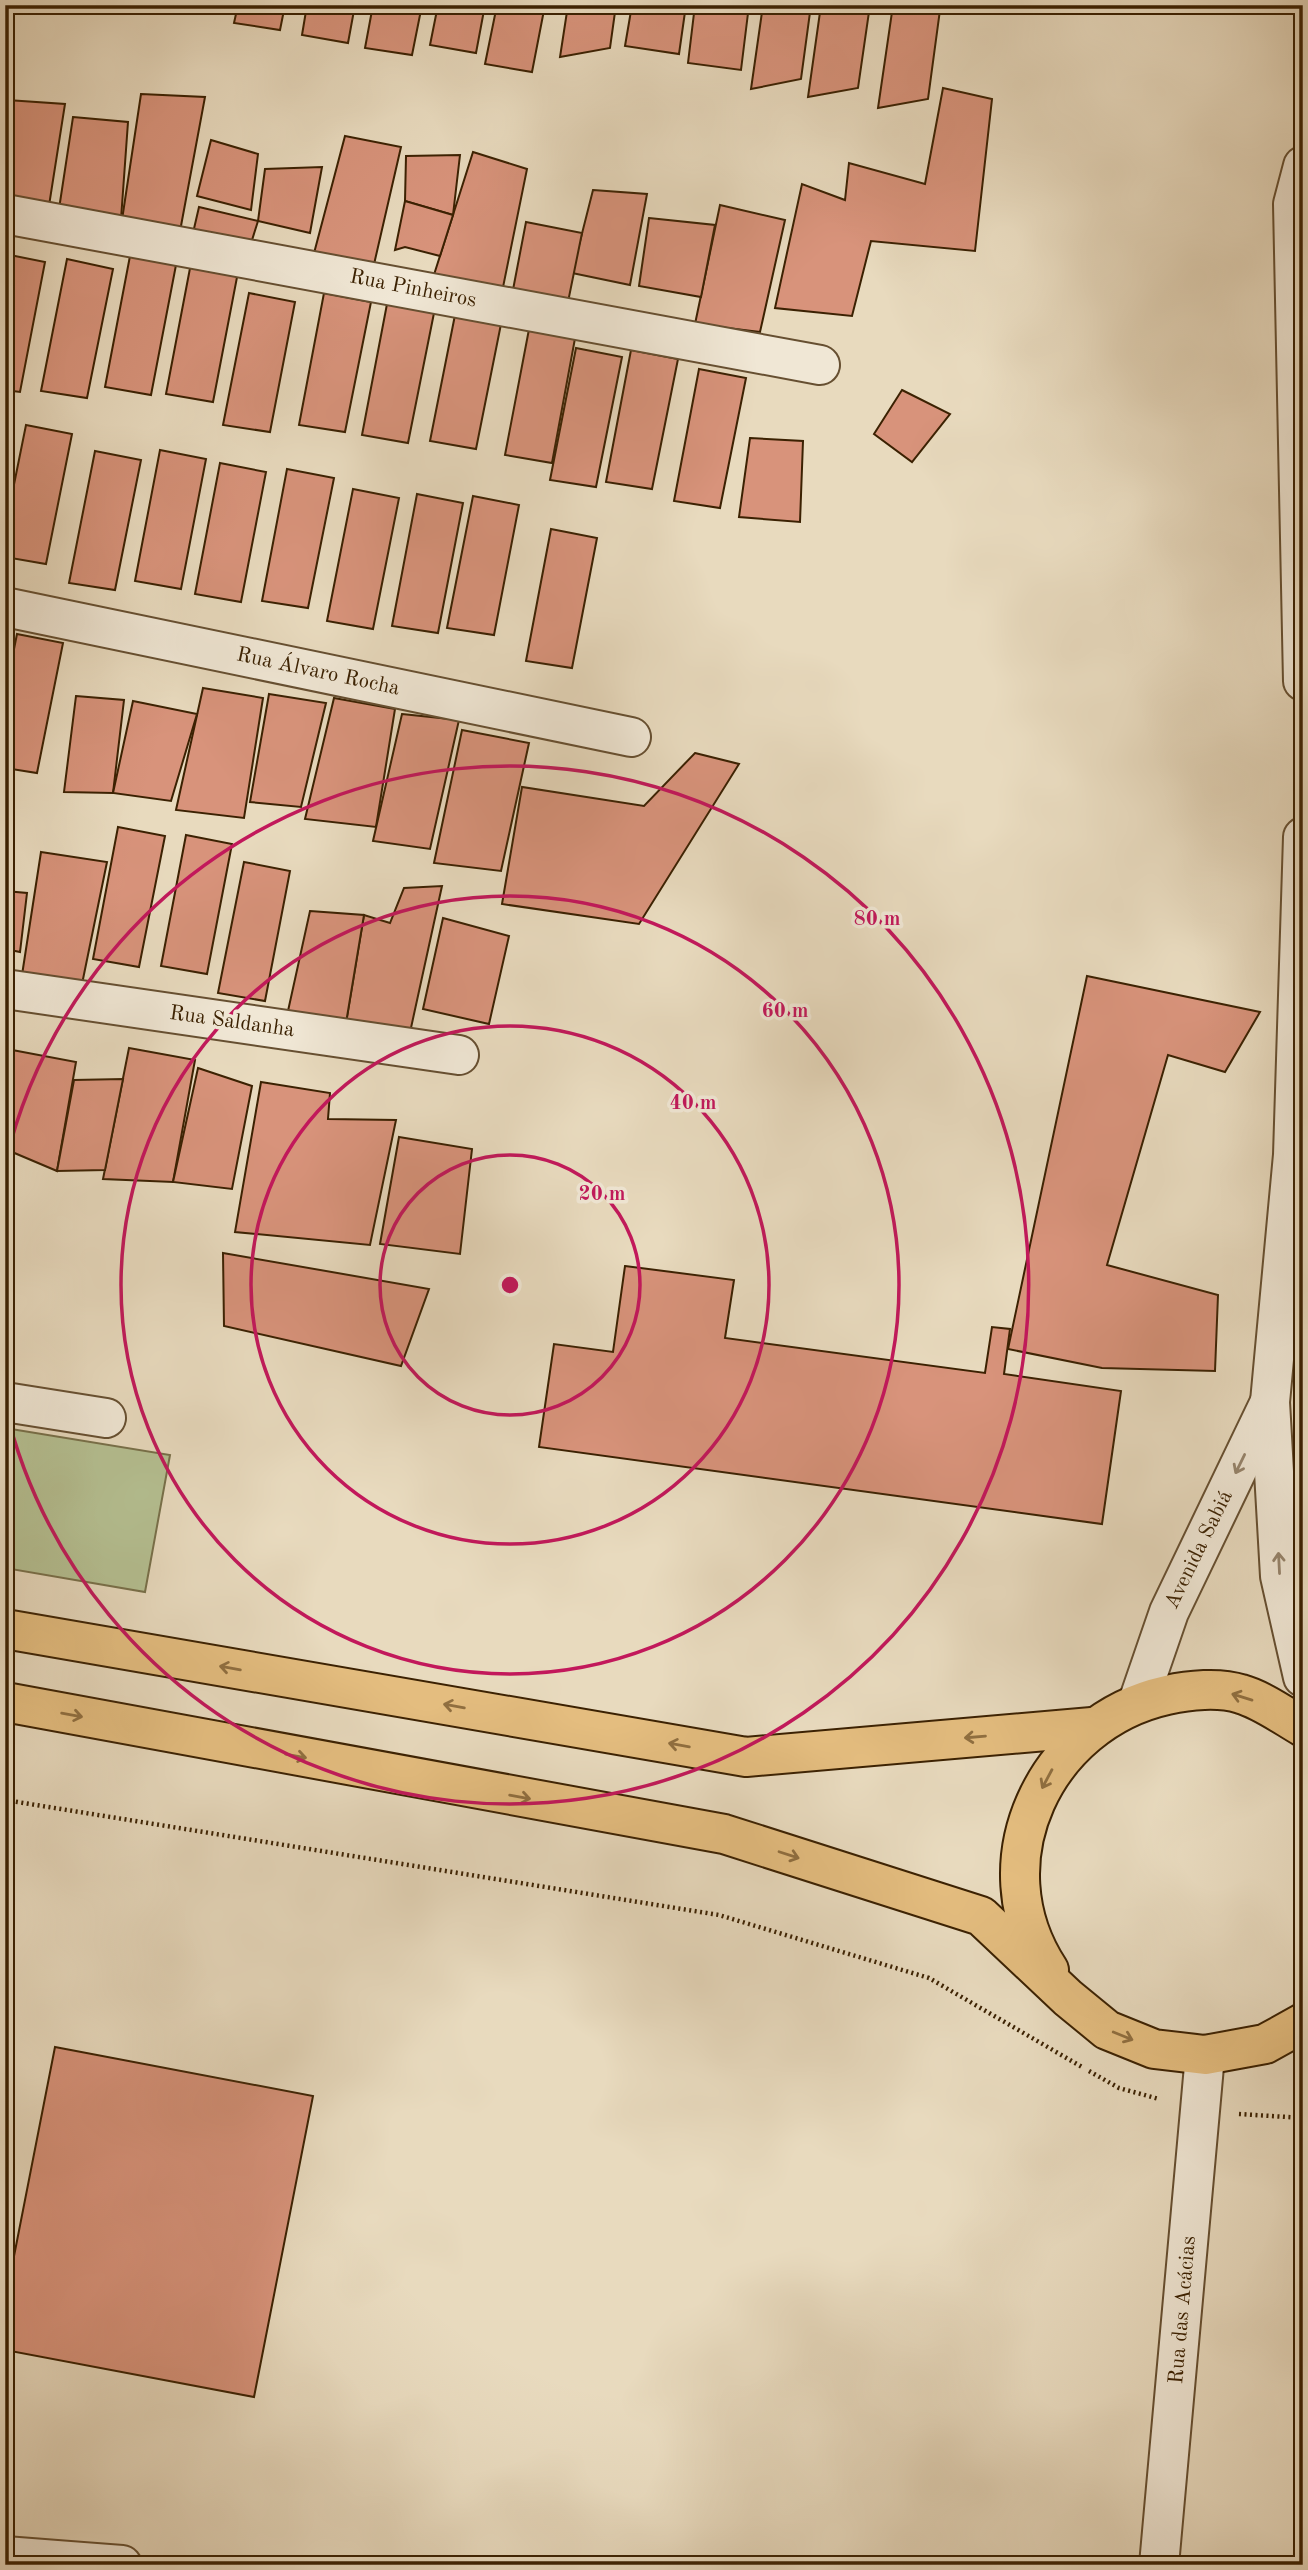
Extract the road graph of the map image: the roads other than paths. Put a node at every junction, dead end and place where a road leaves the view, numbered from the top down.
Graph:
1 (1303, 166) edge
2 (5, 214) edge
3 (820, 365) dead end
4 (5, 607) edge
5 (1303, 681) edge
6 (631, 737) dead end
7 (1303, 837) edge
8 (5, 989) edge
9 (459, 1055) dead end
10 (5, 1402) edge
11 (1270, 1402) junction
12 (106, 1418) dead end
13 (5, 1629) edge
14 (1303, 1677) edge
15 (5, 1702) edge
16 (1138, 1702) junction
17 (1092, 1727) junction
18 (1303, 1727) edge
19 (1068, 1998) junction
20 (1303, 2022) edge
21 (1303, 2030) edge
22 (1265, 2044) junction
23 (1205, 2055) junction
24 (5, 2556) edge
25 (122, 2565) edge
26 (1159, 2565) edge

1 - 5 street
2 - 3 street, Rua Pinheiros
4 - 6 street, Rua Álvaro Rocha
7 - 11 street, Avenida Sabiá
8 - 9 street, Rua Saldanha
10 - 12 street
14 -> 11 street, Avenida Sabiá
11 -> 16 street, Avenida Sabiá
17 -> 13 main road
15 -> 19 main road
16 - 17 main road
18 -> 16 main road
17 -> 19 main road
19 -> 23 main road
20 - 22 main road
21 - 22 main road
22 - 23 main road
23 - 26 street, Rua das Acácias
24 - 25 street

